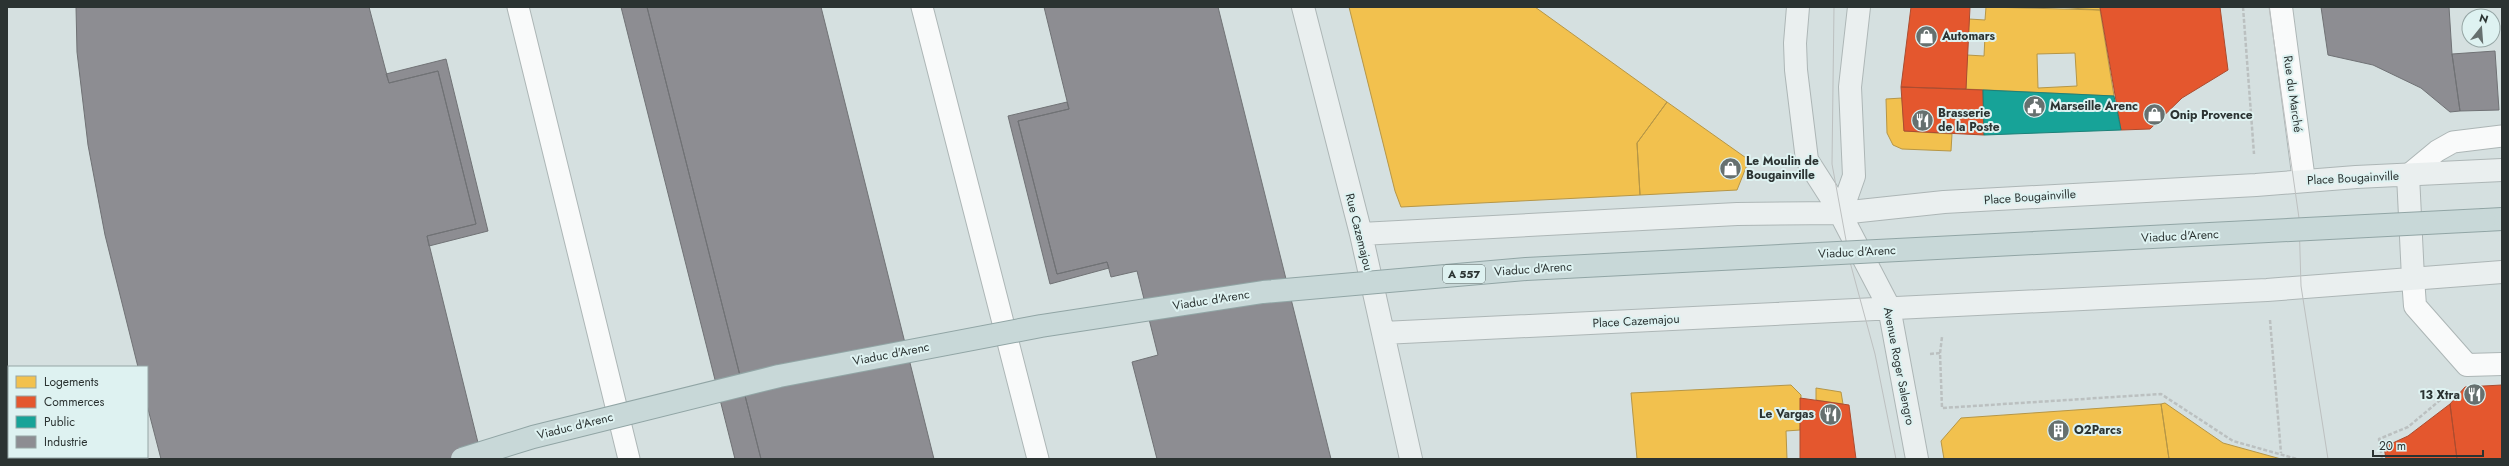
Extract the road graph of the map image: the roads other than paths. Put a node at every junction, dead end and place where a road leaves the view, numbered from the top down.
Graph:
1 (518, 7) edge
2 (922, 7) edge
3 (1303, 7) edge
4 (1798, 7) edge
5 (1859, 7) edge
6 (2281, 7) edge
7 (2502, 136) edge
8 (2502, 170) edge
9 (2408, 175) junction
10 (2304, 181) junction
11 (1841, 213) junction
12 (2502, 219) edge
13 (1360, 234) junction
14 (2502, 272) edge
15 (2413, 278) junction
16 (1889, 308) junction
17 (1383, 333) junction
18 (2502, 364) edge
19 (462, 459) edge
20 (629, 459) edge
21 (1038, 459) edge
22 (1411, 459) edge
23 (1917, 459) edge

1 - 20 lane
2 - 21 lane
3 - 13 street, Rue Cazemajou
4 - 11 street, Avenue Roger Salengro
5 - 11 street
6 - 10 street, Rue du Marché
7 - 9 lane
8 - 9 street
9 - 10 street, Place Bougainville
9 - 15 street, Place Bougainville
10 - 11 street, Place Bougainville
11 - 13 street
11 - 16 street, Avenue Roger Salengro
12 - 19 highway, Viaduc d'Arenc / A 557, bridge
13 - 17 street, Rue Cazemajou
14 - 15 street
15 - 16 street
15 - 18 street
16 - 17 street, Place Cazemajou
16 - 23 street, Avenue Roger Salengro
17 - 22 street, Rue Cazemajou

